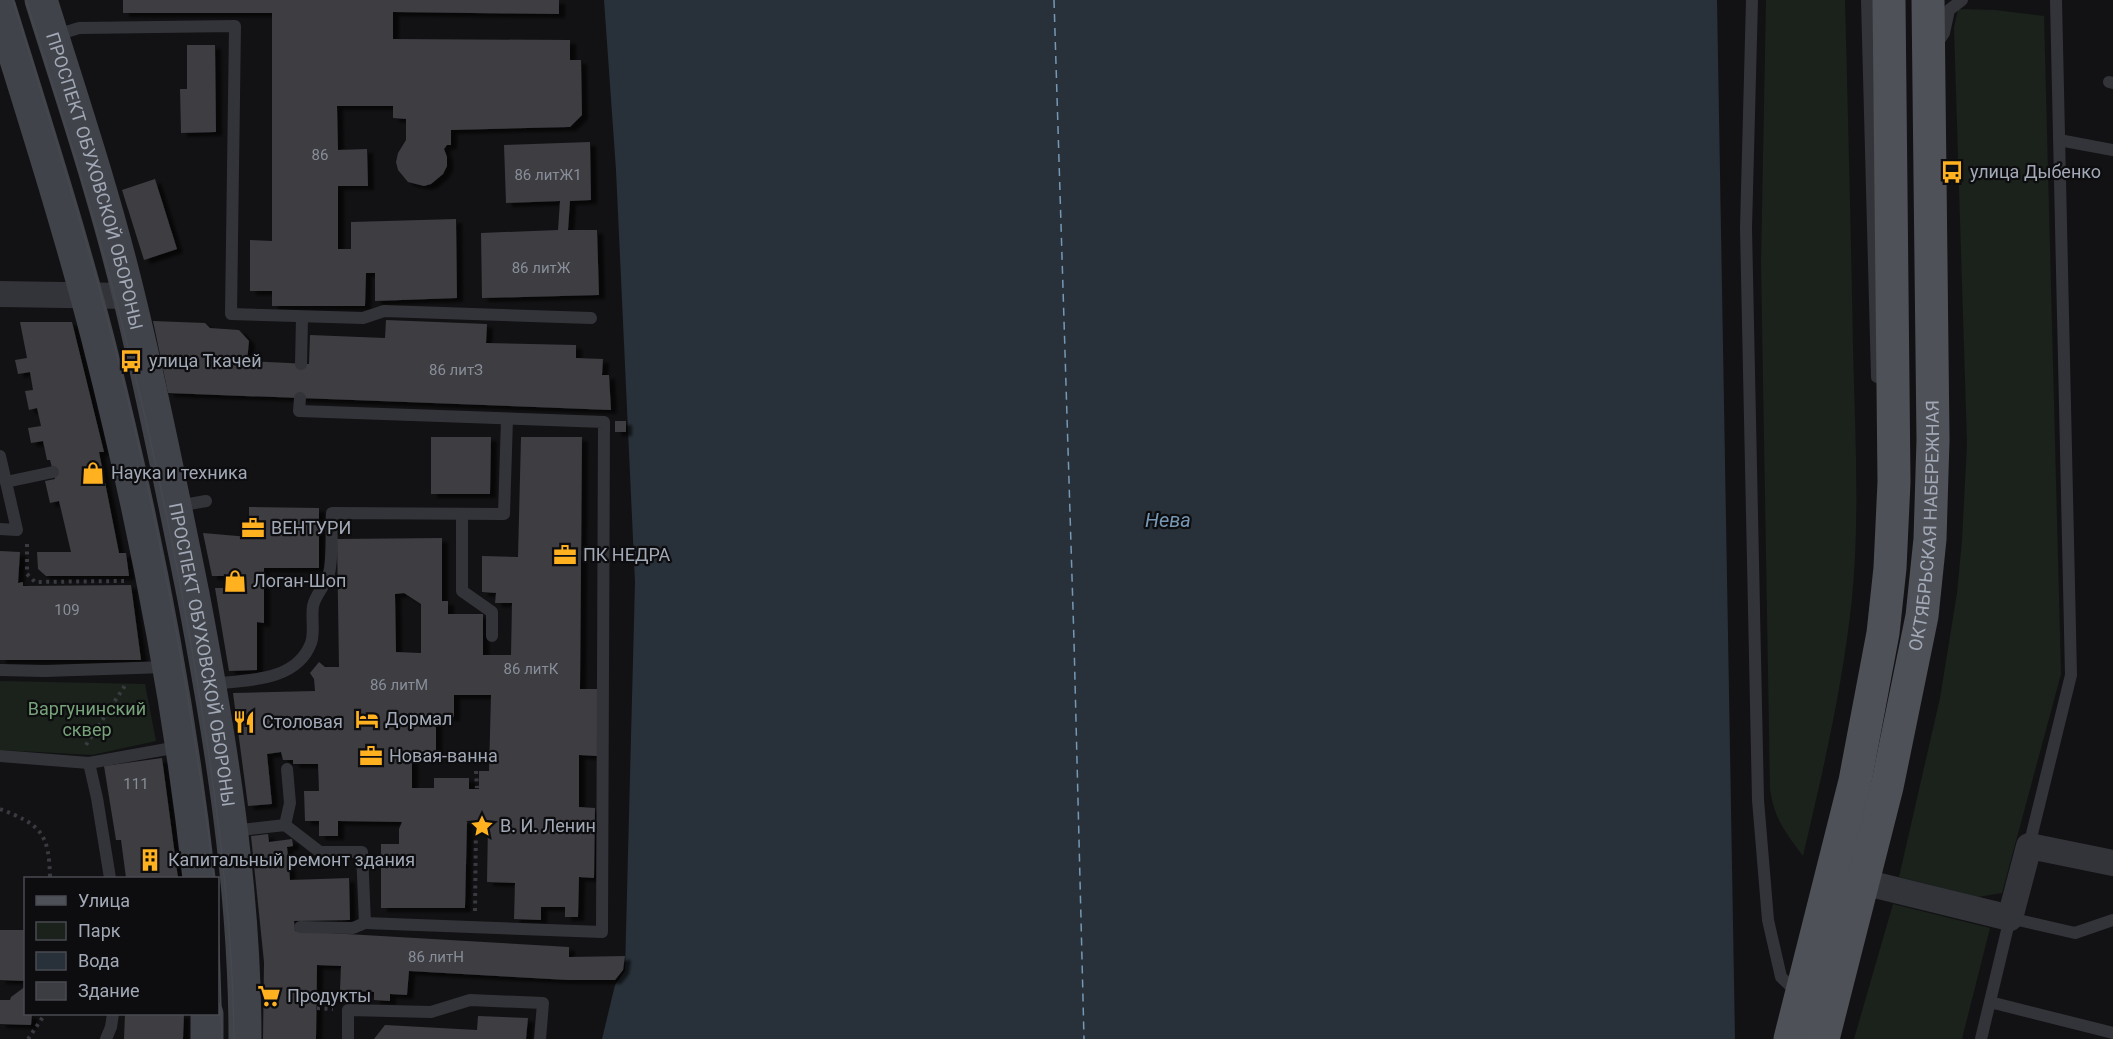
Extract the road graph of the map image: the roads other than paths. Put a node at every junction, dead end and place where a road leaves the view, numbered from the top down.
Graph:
1 (41, 0) edge
2 (1752, 0) edge
3 (1867, 0) edge
4 (1889, 0) edge
5 (1928, 0) edge
6 (1962, 0) edge
7 (2056, 0) edge
8 (0, 8) edge
9 (52, 36) junction
10 (1929, 56) junction
11 (2060, 140) junction
12 (2113, 150) edge
13 (0, 294) edge
14 (86, 295) junction
15 (129, 296) junction
16 (302, 317) junction
17 (591, 318) dead end
18 (301, 364) dead end
19 (1877, 386) dead end
20 (300, 398) dead end
21 (507, 418) junction
22 (0, 456) edge
23 (1881, 465) dead end
24 (53, 472) dead end
25 (6, 482) junction
26 (462, 514) junction
27 (0, 529) edge
28 (1890, 568) junction
29 (492, 636) dead end
30 (167, 667) junction
31 (0, 670) edge
32 (210, 684) junction
33 (167, 749) dead end
34 (0, 756) edge
35 (89, 762) junction
36 (287, 769) dead end
37 (285, 825) junction
38 (232, 831) junction
39 (2028, 846) junction
40 (2113, 863) edge
41 (110, 877) edge
42 (199, 877) edge
43 (1863, 882) junction
44 (2010, 918) junction
45 (2113, 920) edge
46 (365, 922) junction
47 (300, 927) dead end
48 (1800, 995) junction
49 (1990, 1002) junction
50 (113, 1015) edge
51 (207, 1015) edge
52 (2113, 1033) edge
53 (107, 1039) edge
54 (207, 1039) edge
55 (245, 1039) edge
56 (348, 1039) edge
57 (540, 1039) edge
58 (1790, 1039) edge
59 (1822, 1039) edge
60 (1981, 1039) edge

1 - 9 main road, ПРОСПЕКТ ОБУХОВСКОЙ ОБОРОНЫ
2 - 48 lane
3 - 19 lane
4 - 28 main road, ОКТЯБРЬСКАЯ НАБЕРЕЖНАЯ
5 - 10 main road, ОКТЯБРЬСКАЯ НАБЕРЕЖНАЯ
6 - 10 lane
7 - 11 lane
8 - 14 main road, ПРОСПЕКТ ОБУХОВСКОЙ ОБОРОНЫ
9 - 15 main road, ПРОСПЕКТ ОБУХОВСКОЙ ОБОРОНЫ
9 - 16 lane
10 - 43 main road, ОКТЯБРЬСКАЯ НАБЕРЕЖНАЯ
11 - 12 lane
11 - 39 lane
13 - 14 street
14 - 15 street
14 - 30 main road, ПРОСПЕКТ ОБУХОВСКОЙ ОБОРОНЫ
15 - 32 main road, ПРОСПЕКТ ОБУХОВСКОЙ ОБОРОНЫ
16 - 17 lane
16 - 18 lane
20 - 21 lane
21 - 26 lane
21 - 46 lane
22 - 25 lane
23 - 28 lane
24 - 25 lane
25 - 27 lane
26 - 29 lane
26 - 32 lane
28 - 48 main road, ОКТЯБРЬСКАЯ НАБЕРЕЖНАЯ
30 - 31 lane
30 - 42 main road, ПРОСПЕКТ ОБУХОВСКОЙ ОБОРОНЫ
32 - 38 main road, ПРОСПЕКТ ОБУХОВСКОЙ ОБОРОНЫ
33 - 35 lane
34 - 35 lane
35 - 41 lane
36 - 37 lane
37 - 38 lane
37 - 46 lane
38 - 55 main road, ПРОСПЕКТ ОБУХОВСКОЙ ОБОРОНЫ
39 - 40 street
39 - 44 street
43 - 44 street
43 - 59 main road, ОКТЯБРЬСКАЯ НАБЕРЕЖНАЯ
44 - 45 lane
44 - 49 lane
46 - 47 lane
48 - 58 main road, ОКТЯБРЬСКАЯ НАБЕРЕЖНАЯ
49 - 52 lane
49 - 60 lane
50 - 53 lane
51 - 54 main road
56 - 57 lane

